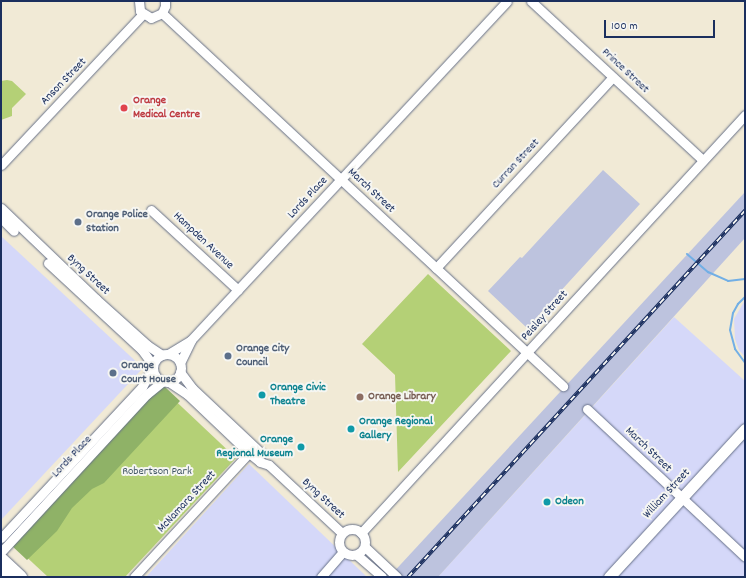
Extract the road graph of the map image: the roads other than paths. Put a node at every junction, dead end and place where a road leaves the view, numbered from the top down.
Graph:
1 (139, 1) edge
2 (165, 1) edge
3 (507, 1) edge
4 (531, 1) edge
5 (143, 14) junction
6 (162, 14) junction
7 (613, 77) junction
8 (745, 115) edge
9 (703, 160) junction
10 (1, 165) edge
11 (341, 180) junction
12 (1, 208) edge
13 (151, 210) dead end
14 (1, 218) edge
15 (436, 268) junction
16 (238, 290) junction
17 (191, 340) junction
18 (528, 353) junction
19 (165, 354) junction
20 (152, 367) junction
21 (180, 368) junction
22 (166, 382) junction
23 (563, 386) dead end
24 (587, 409) dead end
25 (745, 429) edge
26 (249, 453) junction
27 (261, 453) junction
28 (269, 465) junction
29 (681, 498) junction
30 (342, 533) junction
31 (361, 533) junction
32 (1, 538) edge
33 (364, 547) junction
34 (1, 552) edge
35 (343, 552) junction
36 (357, 555) junction
37 (745, 557) edge
38 (1, 559) edge
39 (1, 572) edge
40 (7, 577) edge
41 (20, 577) edge
42 (134, 577) edge
43 (321, 577) edge
44 (382, 577) edge
45 (397, 577) edge
46 (609, 577) edge

1 - 5 street
2 - 6 street
3 - 11 street, Lords Place
4 - 7 street, Prince Street
5 - 6 street
5 - 10 street, Anson Street
6 - 11 street, March Street
7 - 9 street, Prince Street
7 - 15 street, Curran Street
8 - 9 street, Peisley Street
9 - 18 street, Peisley Street
11 - 15 street, March Street
11 - 16 street, Lords Place
12 - 19 street, Byng Street
13 - 16 street, Hampden Avenue
14 - 20 street, Byng Street
15 - 18 street, March Street
16 - 17 street, Lords Place
17 - 19 street, Lords Place
17 - 21 street, Lords Place
18 - 23 street, March Street
18 - 31 street, Peisley Street
19 - 20 street
19 - 21 street
20 - 22 street
20 - 32 street, Lords Place
21 - 22 street
21 - 27 street, Byng Street
22 - 26 street, Byng Street
22 - 34 street, Lords Place
24 - 29 street, March Street
25 - 29 main road, William Street
26 - 27 street
26 - 28 street, Byng Street
26 - 42 street, McNamara Street
27 - 28 street, Byng Street
28 - 30 street, Byng Street
29 - 37 street, March Street
29 - 46 main road, William Street
30 - 31 street
30 - 35 street
31 - 33 street
33 - 36 street
33 - 45 street
35 - 36 street
35 - 43 street
36 - 44 street
38 - 41 highway
39 - 40 highway

